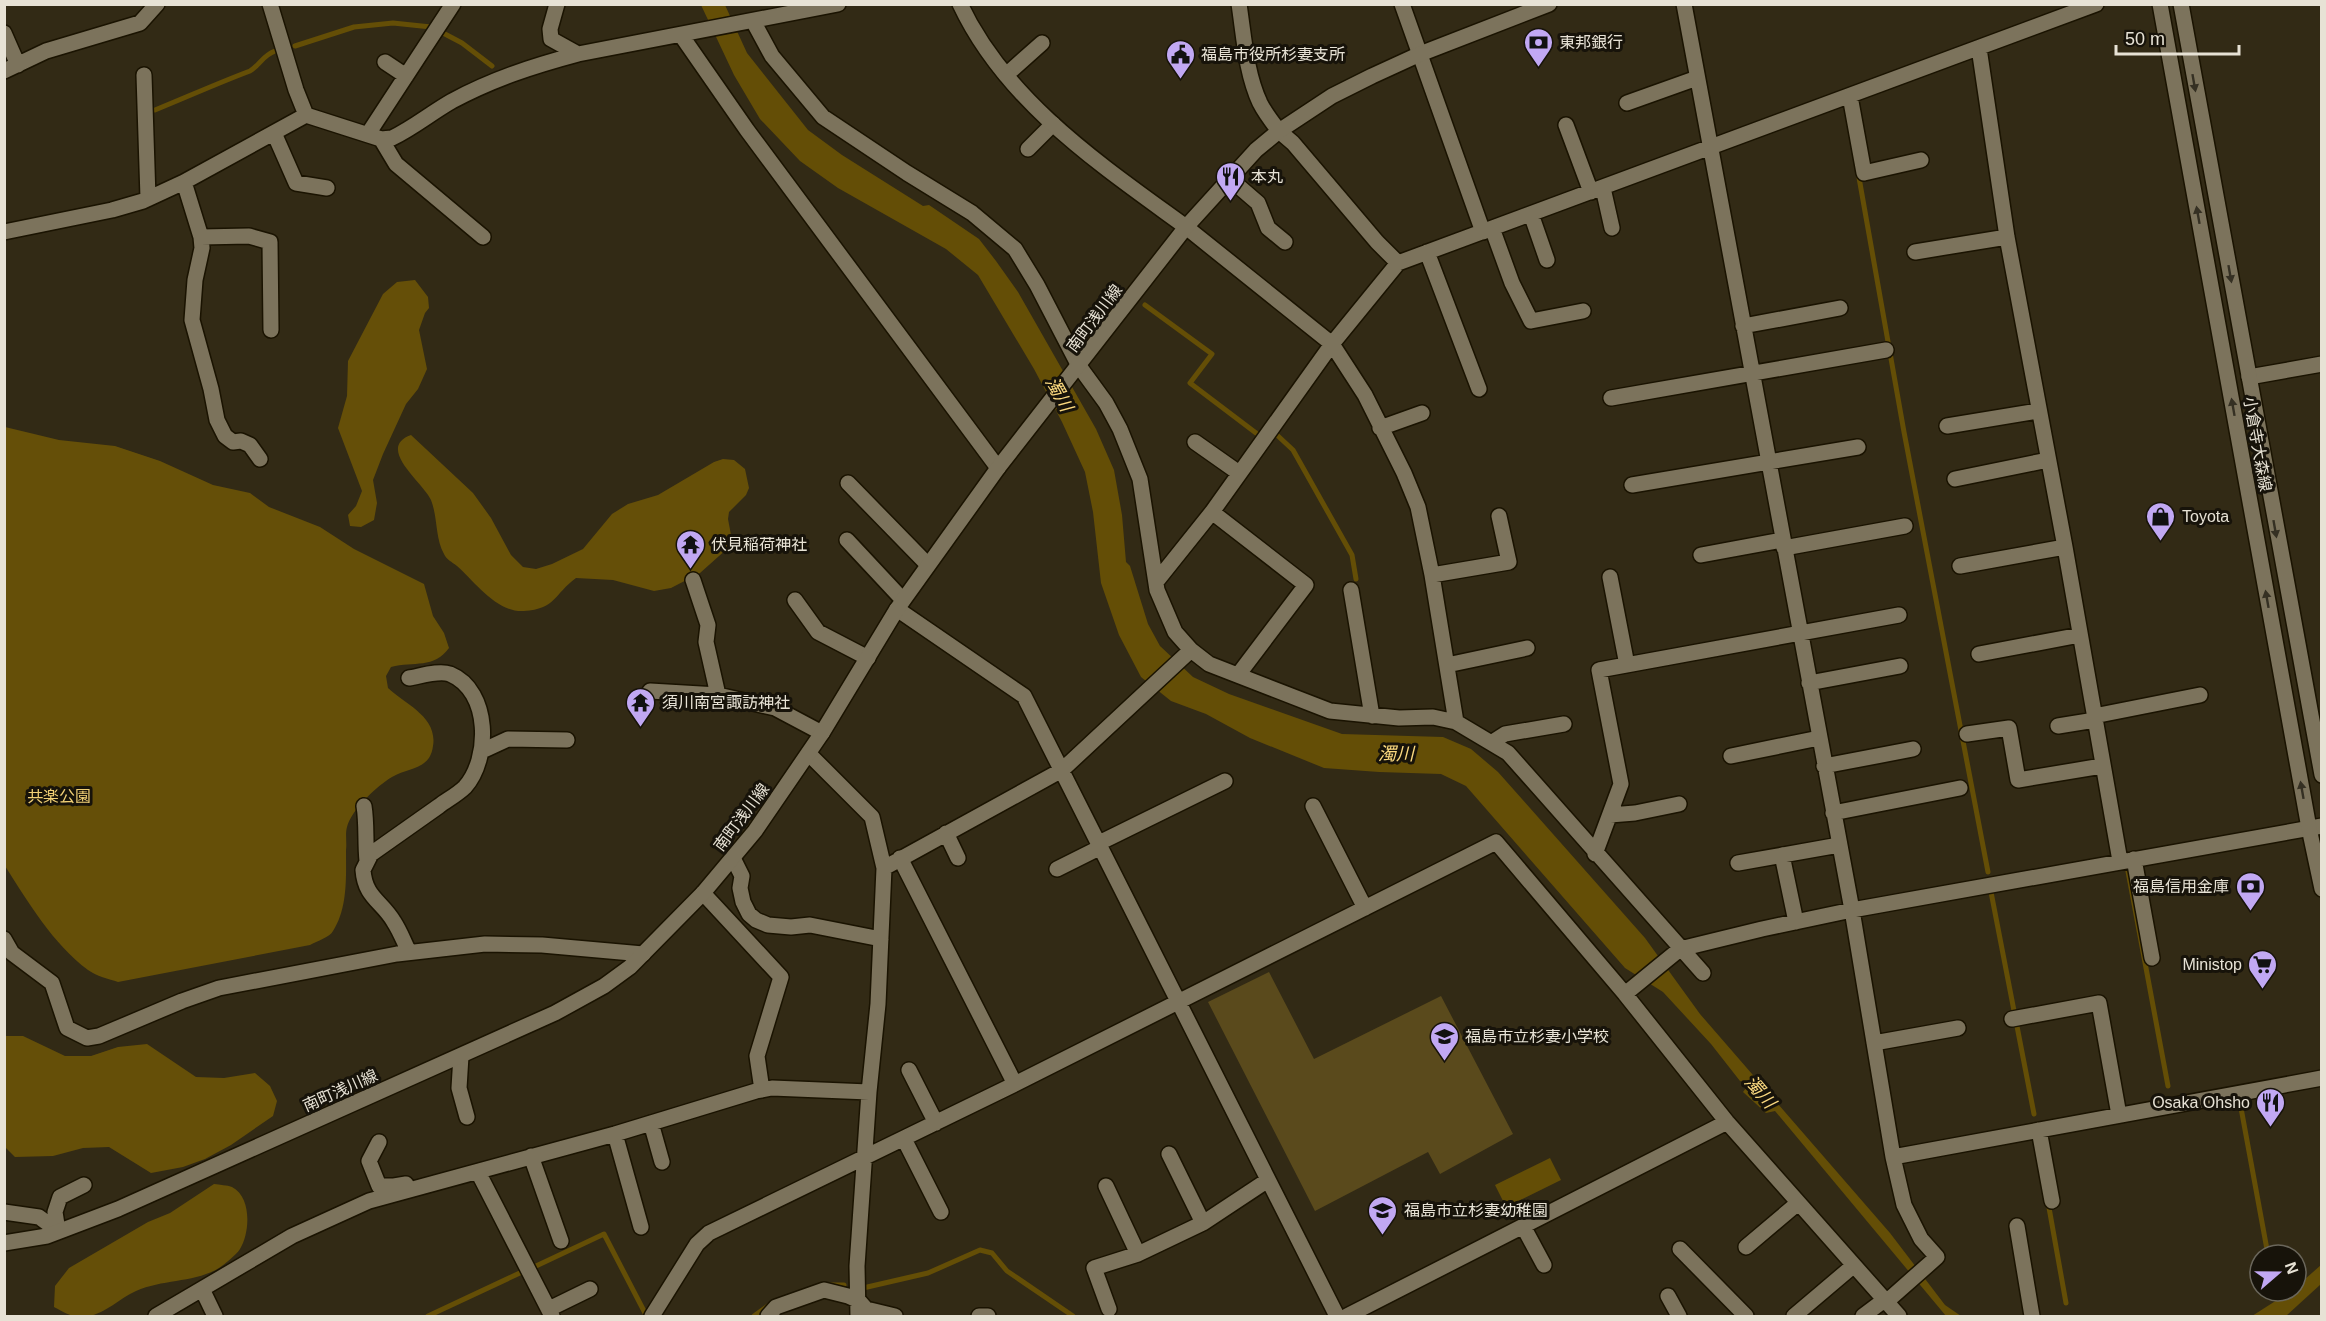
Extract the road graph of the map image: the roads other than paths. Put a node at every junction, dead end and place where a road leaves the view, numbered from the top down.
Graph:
1 (157, 4) edge
2 (270, 4) edge
3 (453, 4) edge
4 (557, 4) edge
5 (838, 4) edge
6 (960, 4) edge
7 (1239, 4) edge
8 (1402, 4) edge
9 (1549, 4) edge
10 (1684, 4) edge
11 (2096, 4) edge
12 (2160, 4) edge
13 (2181, 4) edge
14 (747, 22) junction
15 (4, 33) edge
16 (681, 35) junction
17 (1042, 43) dead end
18 (1979, 48) junction
19 (578, 54) junction
20 (1420, 54) junction
21 (385, 62) dead end
22 (11, 68) edge
23 (144, 75) dead end
24 (1006, 75) junction
25 (406, 76) junction
26 (1696, 78) junction
27 (1850, 96) junction
28 (1627, 103) dead end
29 (306, 115) junction
30 (1053, 124) junction
31 (1566, 125) dead end
32 (1279, 131) junction
33 (274, 134) junction
34 (374, 136) junction
35 (1710, 148) junction
36 (1028, 149) dead end
37 (1921, 160) dead end
38 (1229, 178) junction
39 (184, 182) junction
40 (327, 188) dead end
41 (1597, 190) junction
42 (148, 198) junction
43 (1531, 214) junction
44 (1186, 227) junction
45 (1612, 228) dead end
46 (1488, 230) junction
47 (4, 232) edge
48 (201, 237) junction
49 (483, 237) dead end
50 (2007, 237) junction
51 (1286, 242) dead end
52 (1427, 252) junction
53 (1915, 252) dead end
54 (1547, 261) dead end
55 (1398, 263) junction
56 (1840, 308) dead end
57 (1583, 310) dead end
58 (1743, 326) junction
59 (271, 330) dead end
60 (1332, 344) junction
61 (1886, 350) dead end
62 (2322, 364) edge
63 (1077, 369) junction
64 (1751, 373) junction
65 (2249, 377) junction
66 (1479, 389) dead end
67 (1611, 398) dead end
68 (2038, 411) junction
69 (1422, 413) dead end
70 (1947, 426) dead end
71 (1380, 428) junction
72 (1195, 442) dead end
73 (1858, 447) dead end
74 (260, 459) dead end
75 (2048, 460) junction
76 (1768, 464) junction
77 (998, 468) junction
78 (1239, 473) junction
79 (1955, 479) dead end
80 (848, 483) dead end
81 (1632, 485) dead end
82 (1212, 512) junction
83 (1499, 516) dead end
84 (1905, 526) dead end
85 (847, 540) dead end
86 (1783, 544) junction
87 (2065, 547) junction
88 (1701, 555) dead end
89 (928, 565) junction
90 (1960, 566) dead end
91 (1432, 575) junction
92 (1610, 577) dead end
93 (693, 580) dead end
94 (1156, 582) junction
95 (1351, 590) dead end
96 (795, 600) dead end
97 (900, 604) junction
98 (1899, 615) dead end
99 (1799, 633) junction
100 (2080, 635) junction
101 (1527, 648) dead end
102 (1190, 652) junction
103 (1979, 654) dead end
104 (868, 658) junction
105 (1447, 665) junction
106 (1627, 665) junction
107 (1900, 666) dead end
108 (1238, 675) junction
109 (409, 678) dead end
110 (1809, 683) junction
111 (650, 691) dead end
112 (718, 695) junction
113 (2199, 695) dead end
114 (1372, 716) junction
115 (2094, 718) junction
116 (1456, 722) junction
117 (1564, 724) dead end
118 (2058, 726) dead end
119 (822, 733) junction
120 (1967, 734) dead end
121 (1819, 738) junction
122 (567, 740) dead end
123 (1491, 743) junction
124 (1913, 749) dead end
125 (482, 751) junction
126 (809, 754) junction
127 (1731, 756) dead end
128 (1824, 766) junction
129 (2102, 766) junction
130 (1062, 770) junction
131 (2322, 775) edge
132 (1225, 781) dead end
133 (1960, 788) dead end
134 (1679, 804) dead end
135 (364, 806) dead end
136 (1313, 806) dead end
137 (1833, 813) junction
138 (1610, 814) junction
139 (2315, 827) edge
140 (946, 833) junction
141 (1100, 845) junction
142 (1839, 845) junction
143 (1595, 854) junction
144 (1782, 855) junction
145 (733, 858) junction
146 (900, 858) junction
147 (958, 858) dead end
148 (2127, 860) junction
149 (367, 861) junction
150 (1738, 863) dead end
151 (884, 868) junction
152 (1057, 869) dead end
153 (2322, 889) edge
154 (703, 893) junction
155 (1365, 908) junction
156 (1851, 910) junction
157 (1796, 922) junction
158 (4, 939) edge
159 (881, 939) junction
160 (1680, 949) junction
161 (409, 952) junction
162 (643, 954) junction
163 (2152, 958) dead end
164 (1703, 973) dead end
165 (1625, 994) junction
166 (1179, 1001) junction
167 (2012, 1019) dead end
168 (1958, 1028) dead end
169 (1874, 1042) junction
170 (461, 1056) junction
171 (909, 1070) dead end
172 (2322, 1078) edge
173 (1015, 1084) junction
174 (762, 1090) junction
175 (869, 1092) junction
176 (2119, 1115) junction
177 (466, 1117) dead end
178 (1727, 1122) junction
179 (651, 1123) junction
180 (936, 1123) junction
181 (2039, 1130) junction
182 (615, 1134) junction
183 (904, 1139) junction
184 (380, 1142) dead end
185 (1169, 1154) dead end
186 (531, 1156) junction
187 (1893, 1157) junction
188 (866, 1158) junction
189 (662, 1162) dead end
190 (478, 1172) junction
191 (1268, 1180) junction
192 (84, 1185) dead end
193 (429, 1185) junction
194 (1106, 1186) dead end
195 (2052, 1202) dead end
196 (1798, 1203) junction
197 (4, 1212) edge
198 (941, 1212) dead end
199 (1203, 1223) junction
200 (1523, 1226) junction
201 (2017, 1226) dead end
202 (641, 1227) dead end
203 (58, 1231) junction
204 (561, 1241) dead end
205 (4, 1243) edge
206 (1746, 1247) dead end
207 (1680, 1249) dead end
208 (1138, 1254) junction
209 (1544, 1265) dead end
210 (1853, 1266) junction
211 (202, 1289) junction
212 (590, 1289) dead end
213 (1668, 1296) dead end
214 (1888, 1299) junction
215 (859, 1309) edge
216 (1109, 1309) dead end
217 (550, 1313) edge
218 (156, 1317) edge
219 (215, 1317) edge
220 (652, 1317) edge
221 (768, 1317) edge
222 (895, 1317) edge
223 (979, 1317) edge
224 (988, 1317) edge
225 (1337, 1317) edge
226 (1347, 1317) edge
227 (1679, 1317) edge
228 (1746, 1317) edge
229 (1794, 1317) edge
230 (1863, 1317) edge
231 (1899, 1317) edge
232 (2032, 1317) edge

1 - 22 street
2 - 29 street
3 - 25 street
4 - 19 street
5 - 14 street
6 - 24 street
7 - 32 street
8 - 20 street
9 - 20 street, 南町浅川線
10 - 26 street
11 - 18 street
139 -> 12 street, 小倉寺大森線
13 -> 65 street
14 - 16 street
14 - 63 street
15 - 22 street
16 - 19 street
16 - 77 street
17 - 24 street
18 - 27 street
18 - 50 street
19 - 34 street
20 - 32 street, 南町浅川線
20 - 46 street
21 - 25 street
23 - 42 street
24 - 30 street
25 - 34 street
26 - 28 street
26 - 35 street
27 - 35 street
27 - 37 street
29 - 33 street
29 - 34 street
30 - 36 street
30 - 44 street
31 - 41 street
32 - 38 street, 南町浅川線
32 - 55 street
33 - 39 street
33 - 40 street
34 - 49 street
35 - 41 street
35 - 58 street
38 - 44 street, 南町浅川線
38 - 51 street
39 - 42 street
39 - 48 street
41 - 43 street
41 - 45 street
42 - 47 street
43 - 46 street
43 - 54 street
44 - 60 street
44 - 63 street, 南町浅川線
46 - 52 street
46 - 57 street
48 - 59 street
48 - 74 street
50 - 53 street
50 - 68 street
52 - 55 street
52 - 66 street
55 - 60 street
56 - 58 street
58 - 64 street
60 - 71 street
60 - 78 street
61 - 64 street
62 - 65 street
63 - 77 street, 南町浅川線
63 - 94 street
64 - 67 street
64 - 76 street
65 -> 131 street
68 - 70 street
68 - 75 street
69 - 71 street
71 - 91 street
72 - 78 street
73 - 76 street
75 - 79 street
75 - 87 street
76 - 81 street
76 - 86 street
77 - 89 street, 南町浅川線
78 - 82 street
80 - 89 street
82 - 94 street
82 - 108 street
83 - 91 street
84 - 86 street
85 - 97 street
86 - 88 street
86 - 99 street
87 - 90 street
87 - 100 street
89 - 97 street, 南町浅川線
91 - 105 street
92 - 106 street
93 - 112 street
94 - 102 street
95 - 114 street
96 - 104 street
97 - 104 street, 南町浅川線
97 - 130 street
98 - 99 street
99 - 106 street
99 - 110 street
100 - 103 street
100 - 115 street
101 - 105 street
102 - 108 street
102 - 130 street
104 - 119 street, 南町浅川線
105 - 116 street
106 - 138 street
107 - 110 street
108 - 114 street
109 - 125 street
110 - 121 street
111 - 112 street
112 - 119 street
113 - 115 street
114 - 116 street
115 - 118 street
115 - 129 street
116 - 123 street
117 - 123 street
119 - 126 street, 南町浅川線
120 - 129 street
121 - 127 street
121 - 128 street
122 - 125 street
123 - 143 street
124 - 128 street
125 - 149 street
126 - 145 street, 南町浅川線
126 - 151 street
128 - 137 street
129 - 148 street
130 - 140 street
130 - 141 street
132 - 141 street
133 - 137 street
134 - 138 street
135 - 149 street
136 - 155 street
137 - 142 street
138 - 143 street
139 - 148 street
139 - 153 street, 小倉寺大森線
140 - 146 street
140 - 147 street
141 - 152 street
141 - 166 street
142 - 144 street
142 - 156 street
143 - 160 street
144 - 150 street
144 - 157 street
145 - 154 street, 南町浅川線
145 - 159 street
146 - 151 street
146 - 173 street
148 - 156 street
148 - 163 street
149 - 161 street
151 - 159 street
154 - 162 street, 南町浅川線
154 - 174 street
155 - 165 street
155 - 166 street
156 - 157 street
156 - 169 street
157 - 160 street
158 - 161 street
159 - 175 street
160 - 164 street
160 - 165 street
161 - 162 street
162 - 170 street, 南町浅川線
165 - 178 street
166 - 173 street
166 - 191 street
167 - 176 street
168 - 169 street
169 - 187 street
170 - 177 street
170 - 203 street, 南町浅川線
171 - 180 street
172 - 176 street
173 - 180 street
174 - 175 street
174 - 179 street
175 - 188 street
176 - 181 street
178 - 196 street
178 - 200 street
179 - 182 street
179 - 189 street
180 - 183 street
181 - 187 street
181 - 195 street
182 - 186 street
182 - 202 street
183 - 188 street
183 - 198 street
184 - 193 street
185 - 199 street
186 - 190 street
186 - 204 street
187 - 214 street
188 - 215 street
188 - 220 street
190 - 193 street
190 - 217 street
191 - 199 street
191 - 225 street
192 - 203 street
193 - 211 street
194 - 208 street
196 - 206 street
196 - 210 street
197 - 203 street
199 - 208 street
200 - 209 street
200 - 226 street
201 - 232 street
203 - 205 street, 南町浅川線
207 - 228 street
208 - 216 street
210 - 214 street
210 - 229 street
211 - 218 street
211 - 219 street
212 - 217 street
213 - 227 street
214 - 230 street
214 - 231 street
215 - 221 street
215 - 222 street
223 - 224 street

